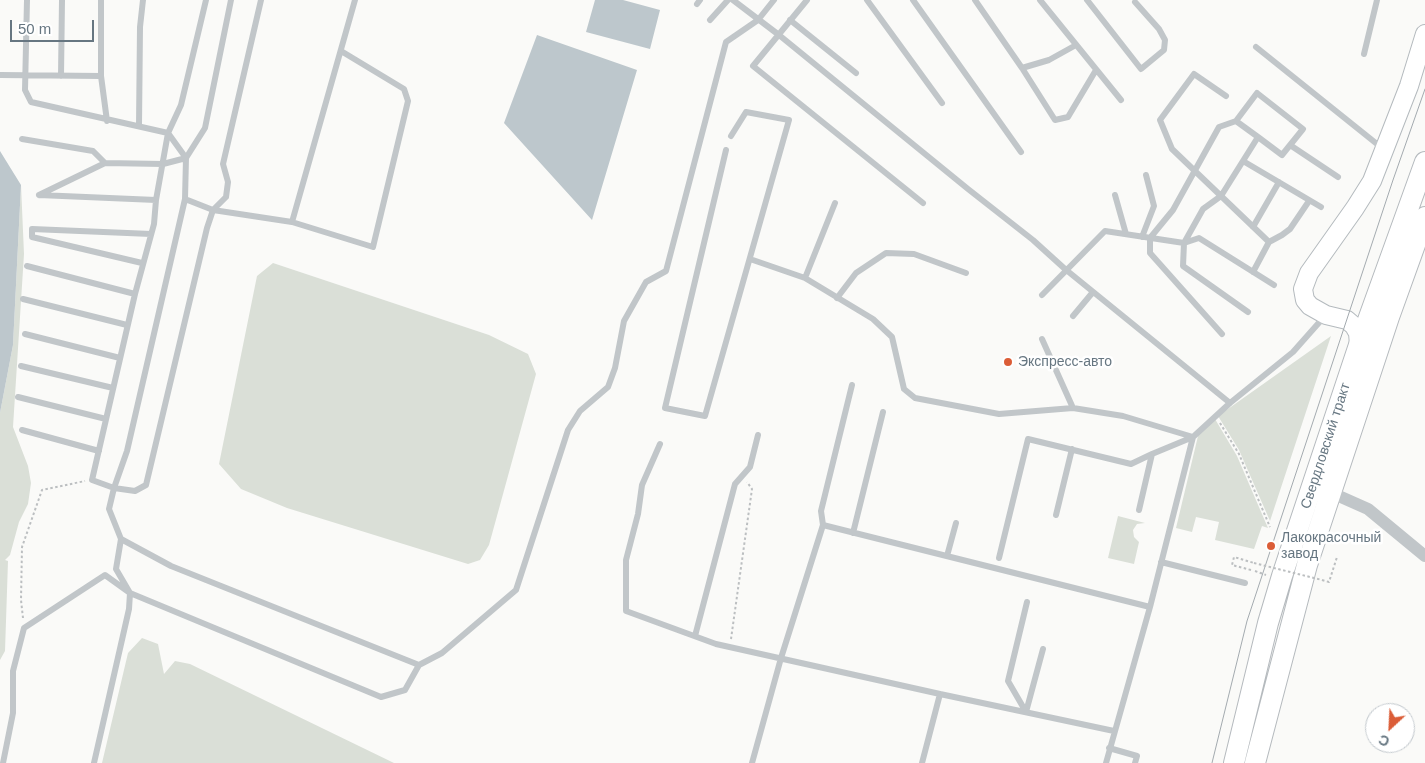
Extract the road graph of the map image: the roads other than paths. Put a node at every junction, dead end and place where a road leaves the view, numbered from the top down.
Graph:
1 (27, 0) edge
2 (62, 0) edge
3 (101, 0) edge
4 (143, 0) edge
5 (206, 0) edge
6 (231, 0) edge
7 (261, 0) edge
8 (355, 0) edge
9 (728, 0) edge
10 (733, 0) edge
11 (774, 0) edge
12 (807, 0) edge
13 (867, 0) edge
14 (913, 0) edge
15 (975, 0) edge
16 (1040, 0) edge
17 (1087, 0) edge
18 (1377, 0) edge
19 (1135, 2) dead end
20 (710, 20) dead end
21 (758, 20) junction
22 (790, 20) junction
23 (1425, 34) edge
24 (779, 35) junction
25 (1076, 45) junction
26 (1256, 47) dead end
27 (341, 50) junction
28 (1364, 54) dead end
29 (1022, 68) junction
30 (1096, 70) junction
31 (856, 73) dead end
32 (0, 76) edge
33 (25, 76) junction
34 (61, 76) junction
35 (101, 76) junction
36 (1226, 96) dead end
37 (1121, 100) dead end
38 (942, 103) dead end
39 (107, 121) junction
40 (1236, 121) junction
41 (139, 126) junction
42 (168, 133) junction
43 (731, 136) dead end
44 (1258, 137) junction
45 (22, 139) dead end
46 (1290, 145) junction
47 (726, 150) dead end
48 (1385, 150) junction
49 (1021, 152) dead end
50 (186, 158) junction
51 (1243, 160) junction
52 (1425, 162) edge
53 (105, 163) junction
54 (163, 164) junction
55 (1195, 170) junction
56 (1146, 175) dead end
57 (1338, 177) dead end
58 (1279, 182) junction
59 (1115, 195) dead end
60 (1221, 196) junction
61 (185, 199) junction
62 (156, 200) junction
63 (1310, 201) junction
64 (835, 203) dead end
65 (923, 203) dead end
66 (1321, 207) dead end
67 (213, 210) junction
68 (1425, 217) edge
69 (292, 222) junction
70 (1253, 226) junction
71 (151, 234) junction
72 (1126, 234) junction
73 (1142, 236) junction
74 (1150, 238) junction
75 (1269, 242) junction
76 (1184, 243) junction
77 (750, 259) junction
78 (142, 263) junction
79 (26, 266) dead end
80 (1066, 269) junction
81 (1253, 272) junction
82 (966, 273) dead end
83 (805, 278) junction
84 (1274, 285) dead end
85 (1093, 292) junction
86 (135, 294) junction
87 (1042, 295) dead end
88 (1376, 297) junction
89 (837, 298) junction
90 (23, 299) dead end
91 (1248, 312) dead end
92 (1326, 315) junction
93 (1073, 316) dead end
94 (1346, 320) junction
95 (127, 325) junction
96 (25, 334) dead end
97 (1222, 334) dead end
98 (1042, 339) dead end
99 (1359, 345) junction
100 (120, 358) junction
101 (22, 366) dead end
102 (852, 385) dead end
103 (113, 388) junction
104 (18, 397) dead end
105 (1230, 403) junction
106 (1073, 408) junction
107 (883, 412) dead end
108 (106, 419) junction
109 (22, 430) dead end
110 (758, 435) dead end
111 (1193, 437) junction
112 (660, 444) dead end
113 (1072, 449) junction
114 (98, 451) junction
115 (1152, 454) junction
116 (1312, 486) junction
117 (114, 488) junction
118 (1332, 492) junction
119 (1139, 510) dead end
120 (1056, 515) dead end
121 (956, 523) dead end
122 (823, 525) junction
123 (853, 533) junction
124 (122, 539) junction
125 (947, 556) junction
126 (1425, 556) edge
127 (999, 558) dead end
128 (1161, 562) junction
129 (1245, 583) dead end
130 (130, 592) junction
131 (1027, 602) dead end
132 (1150, 607) junction
133 (695, 636) junction
134 (1043, 649) dead end
135 (781, 658) junction
136 (419, 665) junction
137 (940, 694) junction
138 (1026, 712) junction
139 (1114, 731) junction
140 (1109, 748) junction
141 (3, 763) edge
142 (94, 763) edge
143 (752, 763) edge
144 (922, 763) edge
145 (1106, 763) edge
146 (1135, 763) edge
147 (1234, 763) edge
148 (1256, 763) edge

1 - 33 lane
2 - 34 lane
3 - 35 lane
4 - 41 lane
5 - 42 lane
6 - 50 lane
7 - 67 lane
8 - 27 lane
9 - 20 lane
10 - 21 lane
11 - 21 lane
12 - 22 lane
13 - 38 lane
14 - 49 lane
15 - 29 lane
16 - 25 lane
17 - 19 lane
18 - 28 lane
21 - 24 lane
21 - 136 lane
22 - 24 lane
22 - 31 lane
23 - 48 main road
24 - 65 lane
24 - 80 lane
25 - 29 lane
25 - 30 lane
26 - 48 lane
27 - 69 lane
27 - 69 lane
29 - 30 lane
30 - 37 lane
32 - 33 lane
33 - 34 lane
33 - 39 lane
34 - 35 lane
35 - 39 lane
36 - 55 lane
39 - 41 lane
40 - 44 lane
40 - 46 lane
40 - 55 lane
41 - 42 lane
42 - 50 lane
42 - 54 lane
43 - 77 lane
44 - 46 lane
44 - 51 lane
45 - 53 lane
46 - 57 lane
47 - 77 lane
48 - 92 main road
50 - 54 lane
50 - 61 lane
51 - 58 lane
51 - 60 lane
52 - 88 main road, Свердловский тракт
53 - 54 lane
53 - 62 lane
54 - 62 lane
55 - 60 lane
55 - 74 lane
56 - 73 lane
58 - 63 lane
58 - 70 lane
59 - 72 lane
60 - 70 lane
60 - 76 lane
61 - 67 lane
61 - 117 lane
62 - 71 lane
63 - 66 lane
63 - 75 lane
64 - 83 lane
67 - 69 lane
67 - 117 lane
68 - 118 main road, Свердловский тракт
70 - 75 lane
71 - 78 lane
71 - 78 lane
72 - 73 lane
72 - 80 lane
73 - 74 lane
74 - 76 lane
74 - 97 lane
75 - 81 lane
76 - 81 lane
76 - 91 lane
77 - 83 lane
78 - 86 lane
79 - 86 lane
80 - 85 lane
80 - 87 lane
81 - 84 lane
82 - 89 lane
83 - 89 lane
85 - 93 lane
85 - 105 lane
86 - 95 lane
88 - 94 main road
88 - 99 main road, Свердловский тракт
89 - 106 lane
90 - 95 lane
92 - 94 main road
92 - 105 lane
94 - 99 main road
95 - 100 lane
96 - 100 lane
98 - 106 lane
99 - 116 main road, Свердловский тракт
100 - 103 lane
101 - 103 lane
102 - 122 lane
103 - 108 lane
104 - 108 lane
105 - 111 lane
106 - 111 lane
107 - 123 lane
108 - 114 lane
109 - 114 lane
110 - 133 lane
111 - 115 lane
111 - 128 lane
112 - 133 lane
113 - 115 lane
113 - 120 lane
113 - 127 lane
114 - 117 lane
115 - 119 lane
116 - 118 main road
116 - 147 main road, Свердловский тракт
117 - 124 lane
118 - 126 street
118 - 148 main road, Свердловский тракт
121 - 125 lane
122 - 123 lane
122 - 135 lane
123 - 125 lane
124 - 130 lane
124 - 136 lane
125 - 132 lane
128 - 129 lane
128 - 132 lane
130 - 136 lane
130 - 141 lane
130 - 142 lane
131 - 138 lane
132 - 139 lane
133 - 135 lane
134 - 138 lane
135 - 137 lane
135 - 143 lane
137 - 138 lane
137 - 144 lane
138 - 139 lane
139 - 140 lane
140 - 145 lane
140 - 146 lane

